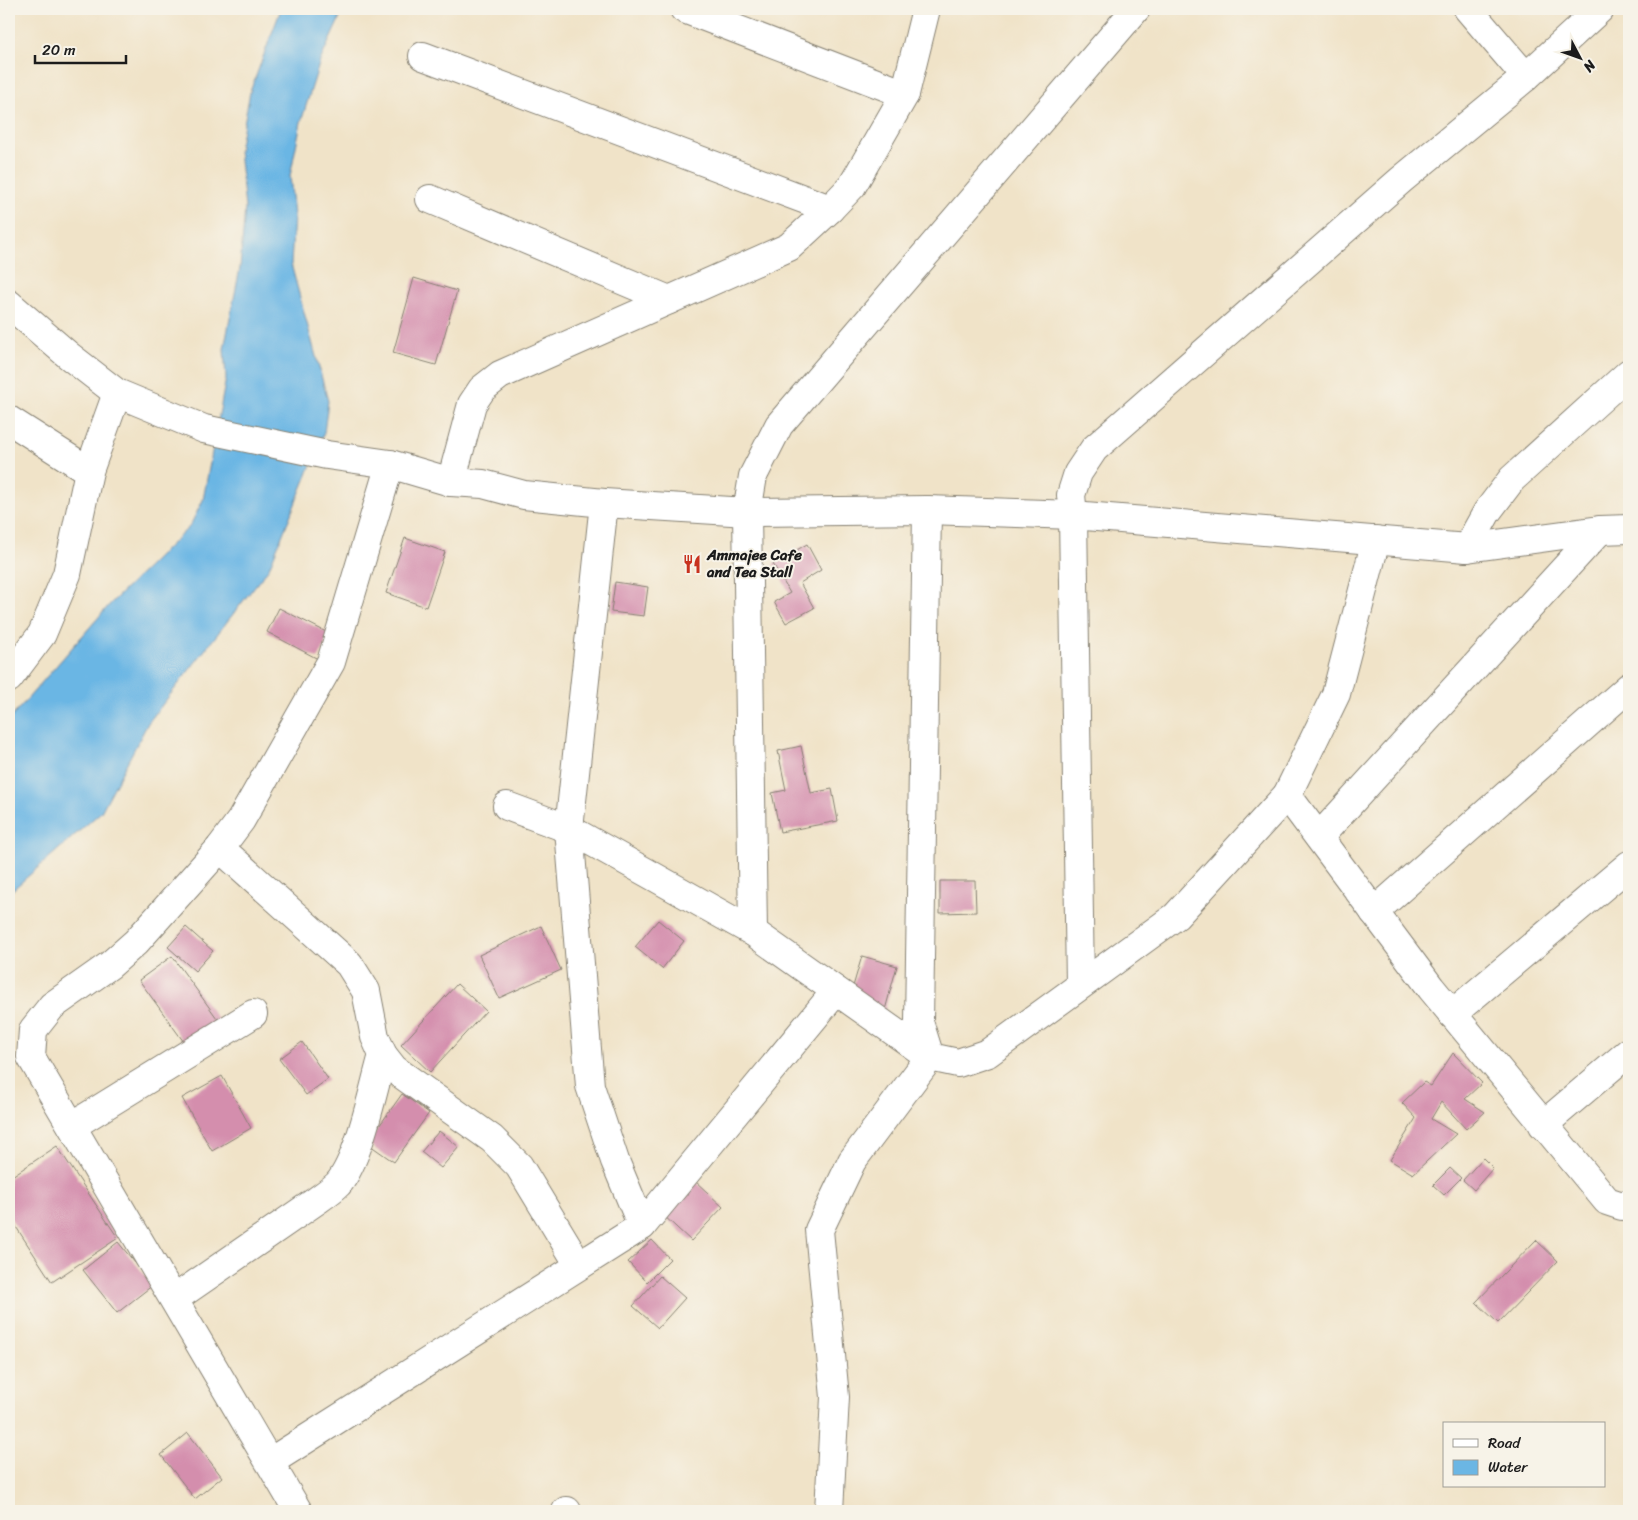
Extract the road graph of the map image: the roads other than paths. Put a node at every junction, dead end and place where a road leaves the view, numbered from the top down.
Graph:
1 (684, 9) edge
2 (926, 9) edge
3 (1136, 9) edge
4 (1468, 9) edge
5 (1600, 9) edge
6 (423, 56) dead end
7 (1526, 77) junction
8 (905, 94) junction
9 (430, 199) dead end
10 (830, 209) junction
11 (669, 300) junction
12 (9, 304) edge
13 (1629, 373) edge
14 (117, 393) junction
15 (9, 420) edge
16 (390, 464) junction
17 (89, 471) junction
18 (450, 482) junction
19 (604, 503) junction
20 (927, 510) junction
21 (747, 512) junction
22 (1073, 515) junction
23 (1629, 529) edge
24 (1600, 530) junction
25 (1376, 540) junction
26 (1467, 548) junction
27 (9, 678) edge
28 (1629, 687) edge
29 (1287, 795) junction
30 (507, 806) dead end
31 (569, 829) junction
32 (1319, 837) junction
33 (220, 848) junction
34 (1629, 866) edge
35 (1374, 912) junction
36 (753, 932) junction
37 (1080, 985) junction
38 (836, 991) junction
39 (252, 1014) dead end
40 (1452, 1014) junction
41 (1629, 1052) edge
42 (383, 1055) junction
43 (930, 1057) junction
44 (1543, 1125) junction
45 (72, 1126) junction
46 (1629, 1203) edge
47 (642, 1226) junction
48 (580, 1265) junction
49 (174, 1299) junction
50 (270, 1462) junction
51 (298, 1511) edge
52 (829, 1511) edge

1 - 8 street
2 - 8 street
3 - 21 street
4 - 7 street
5 - 7 street
6 - 10 street
7 - 22 street
8 - 10 street
9 - 11 street
10 - 11 street
11 - 18 street
12 - 14 street
13 - 26 street
14 - 16 street
14 - 17 street
15 - 17 street
16 - 18 street
16 - 33 street
17 - 27 street
18 - 19 street
19 - 21 street
19 - 31 street
20 - 21 street
20 - 22 street
20 - 43 street
21 - 36 street
22 - 25 street
22 - 37 street
23 - 24 street
24 - 26 street
24 - 32 street
25 - 26 street
25 - 29 street
28 - 35 street
29 - 32 street
29 - 37 street
30 - 31 street
31 - 36 street
31 - 47 street
32 - 35 street
33 - 42 street
33 - 45 street
34 - 40 street
35 - 40 street
36 - 38 street
37 - 43 street
38 - 43 street
38 - 47 street
39 - 45 street
40 - 44 street
41 - 44 street
42 - 48 street
42 - 49 street
43 - 52 street
44 - 46 street
45 - 49 street
47 - 48 street
48 - 50 street
49 - 50 street
50 - 51 street

